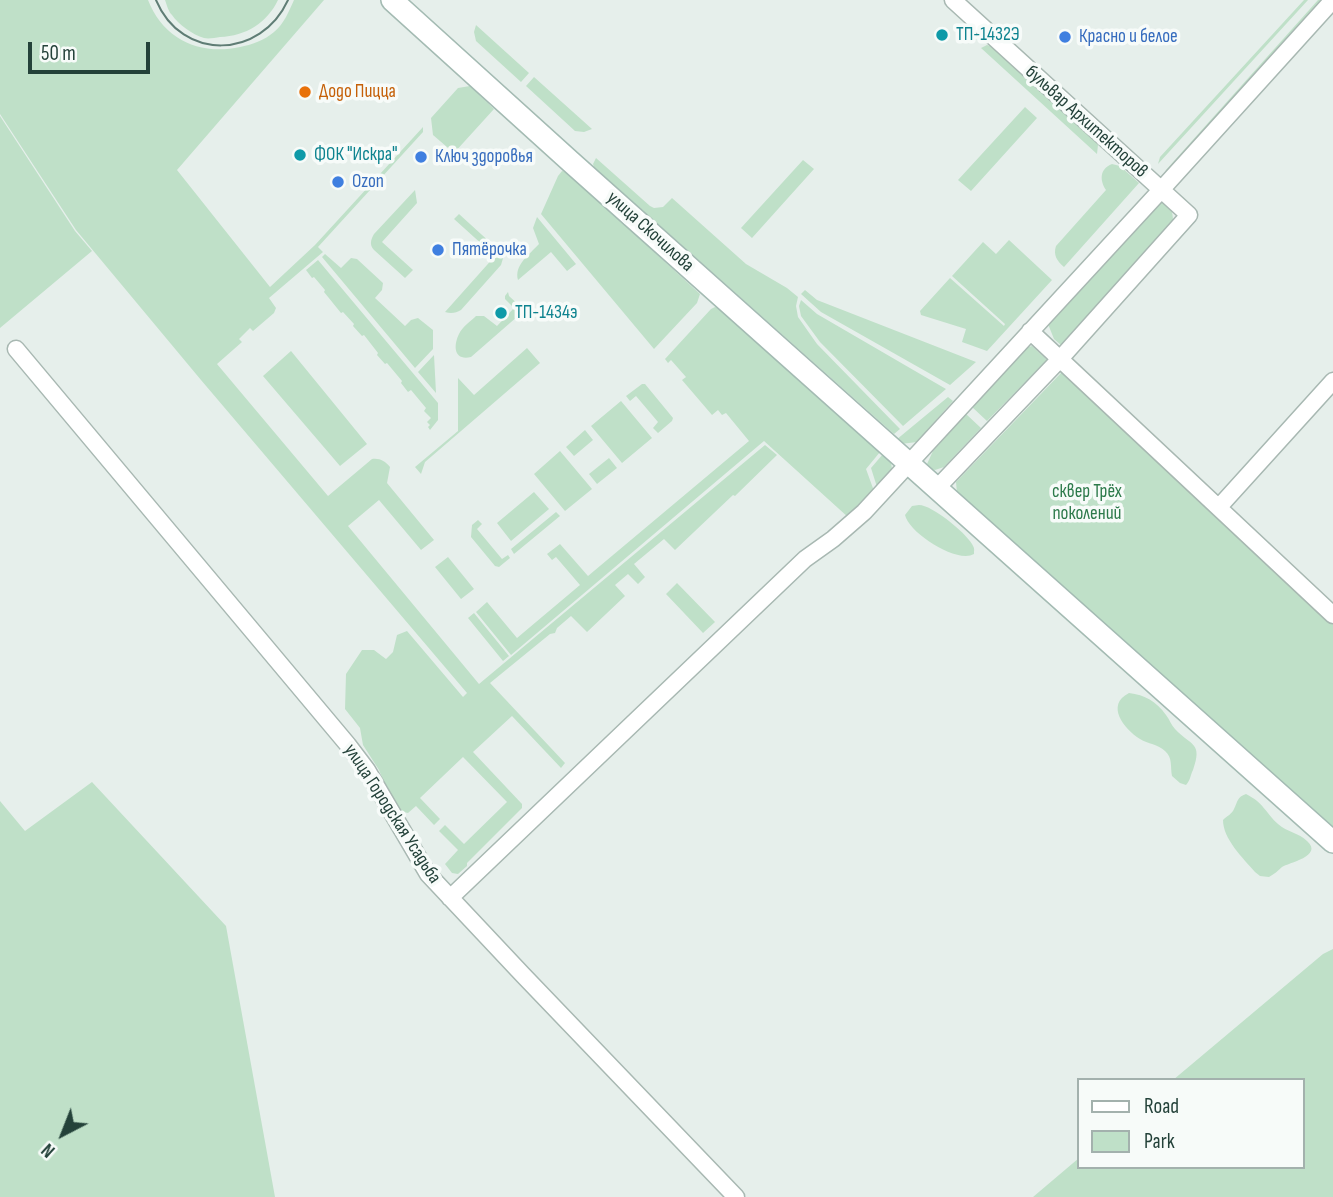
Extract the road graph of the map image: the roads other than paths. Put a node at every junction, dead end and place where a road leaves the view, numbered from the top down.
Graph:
1 (392, 0) edge
2 (953, 0) edge
3 (1333, 0) edge
4 (1161, 190) junction
5 (1030, 331) junction
6 (16, 349) dead end
7 (1060, 359) junction
8 (1333, 381) edge
9 (909, 463) junction
10 (937, 488) junction
11 (1219, 507) junction
12 (1333, 615) edge
13 (1333, 842) edge
14 (450, 898) junction
15 (736, 1197) edge

1 - 9 street, улица Скочилова
2 - 4 street, бульвар Архитекторов
3 - 4 street
4 - 5 street
4 - 7 street, бульвар Архитекторов
5 - 7 street
5 - 9 street
6 - 14 street, улица Городская Усадьба
7 - 10 street
7 - 11 street
8 - 11 street
9 - 10 street, улица Скочилова
9 - 14 street
10 - 13 street, улица Скочилова
11 - 12 street
14 - 15 street, улица Городская Усадьба

